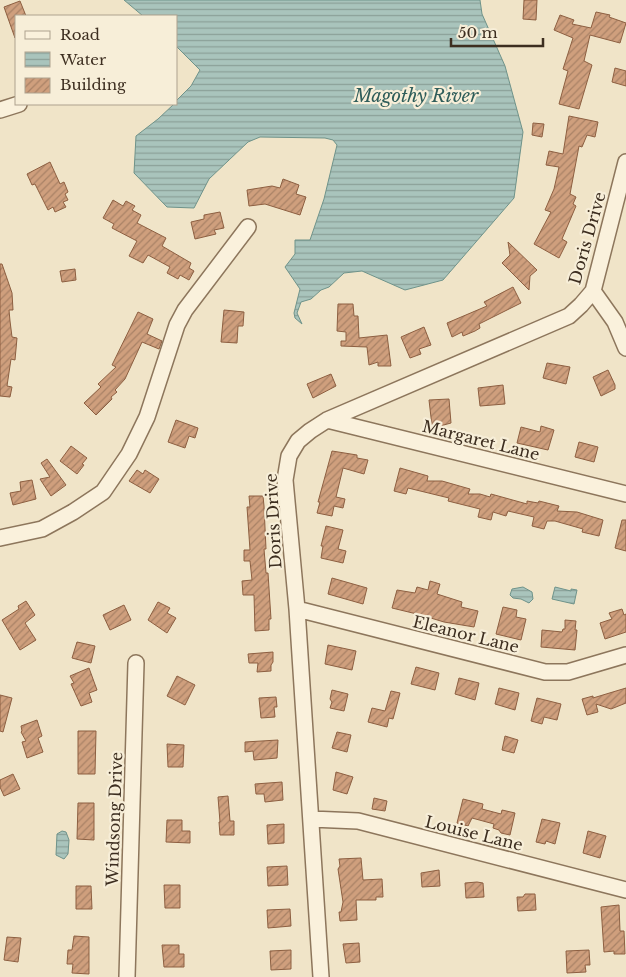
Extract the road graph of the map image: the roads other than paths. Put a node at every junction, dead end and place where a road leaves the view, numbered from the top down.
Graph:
1 (16, 105) edge
2 (0, 110) edge
3 (626, 162) edge
4 (248, 227) dead end
5 (593, 291) junction
6 (626, 348) edge
7 (327, 420) junction
8 (626, 494) edge
9 (0, 538) edge
10 (297, 609) junction
11 (626, 655) edge
12 (136, 662) dead end
13 (311, 819) junction
14 (626, 890) edge
15 (127, 977) edge
16 (321, 977) edge

1 - 2 street
3 - 5 street, Doris Drive
4 - 9 street
5 - 6 street
5 - 7 street, Doris Drive
7 - 8 street, Margaret Lane
7 - 10 street, Doris Drive
10 - 11 street, Eleanor Lane
10 - 13 street, Doris Drive
12 - 15 street, Windsong Drive
13 - 14 street, Louise Lane
13 - 16 street, Doris Drive

